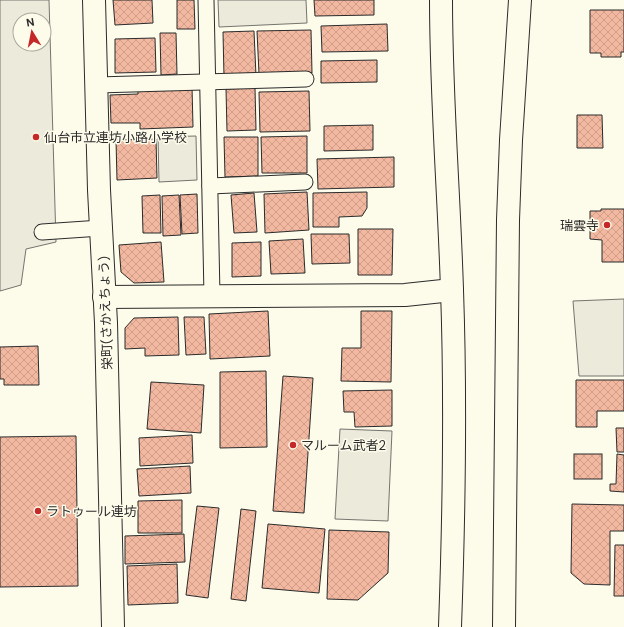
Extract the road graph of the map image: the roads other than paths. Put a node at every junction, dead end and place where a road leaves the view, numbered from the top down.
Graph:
1 (94, 0) edge
2 (206, 0) edge
3 (441, 0) edge
4 (520, 0) edge
5 (306, 79) dead end
6 (208, 82) junction
7 (97, 85) junction
8 (305, 182) dead end
9 (210, 186) junction
10 (101, 228) junction
11 (42, 232) dead end
12 (452, 290) junction
13 (212, 296) junction
14 (104, 297) junction
15 (114, 627) edge
16 (450, 627) edge
17 (504, 627) edge

1 - 7 street, 栄町(さかえちょう)
2 - 6 lane
3 - 12 street
4 - 17 street
5 - 6 lane
6 - 7 lane
6 - 9 lane
7 - 10 street, 栄町(さかえちょう)
8 - 9 lane
9 - 13 lane
10 - 11 lane
10 - 14 street, 栄町(さかえちょう)
12 - 13 street
12 - 16 street
13 - 14 street
14 - 15 street, 栄町(さかえちょう)

